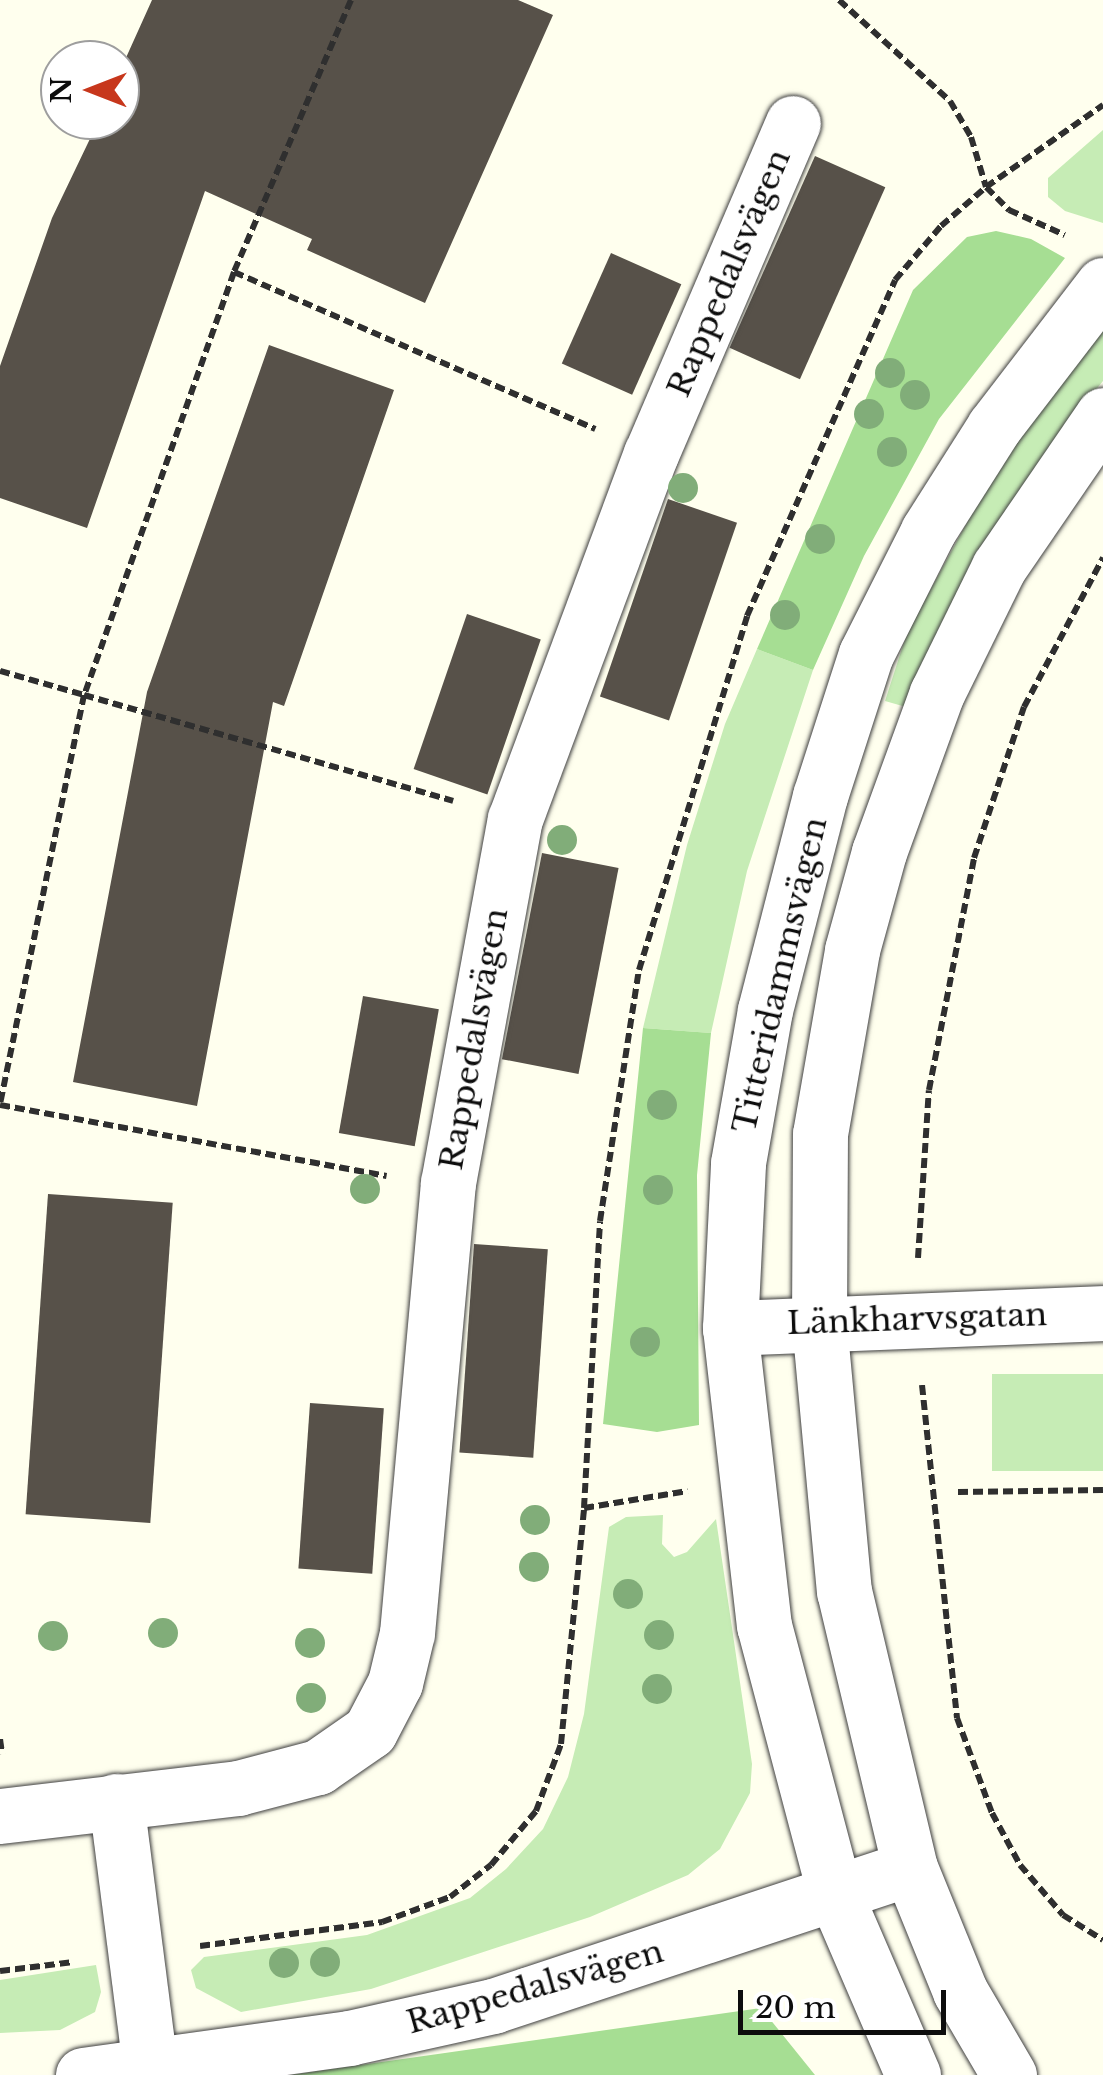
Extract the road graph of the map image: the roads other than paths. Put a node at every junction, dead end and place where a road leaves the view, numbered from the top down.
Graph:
1 (793, 123) dead end
2 (1092, 263) edge
3 (1103, 415) edge
4 (1103, 1313) edge
5 (819, 1322) junction
6 (730, 1328) junction
7 (116, 1801) junction
8 (0, 1816) edge
9 (910, 1868) junction
10 (835, 1894) junction
11 (150, 2065) junction
12 (83, 2075) edge
13 (914, 2075) edge
14 (1009, 2075) edge

1 - 7 street, Rappedalsvägen
2 - 6 street, Titteridammsvägen
3 - 5 street, Titteridammsvägen
4 - 5 street, Länkharvsgatan
5 - 6 street, Länkharvsgatan
5 - 9 street, Titteridammsvägen
6 - 10 street, Titteridammsvägen
7 - 8 street, Rappedalsvägen
7 - 11 street
9 - 10 street, Rappedalsvägen
9 - 14 street, Titteridammsvägen
10 - 11 street, Rappedalsvägen
10 - 13 street, Titteridammsvägen
11 - 12 street, Rappedalsvägen

